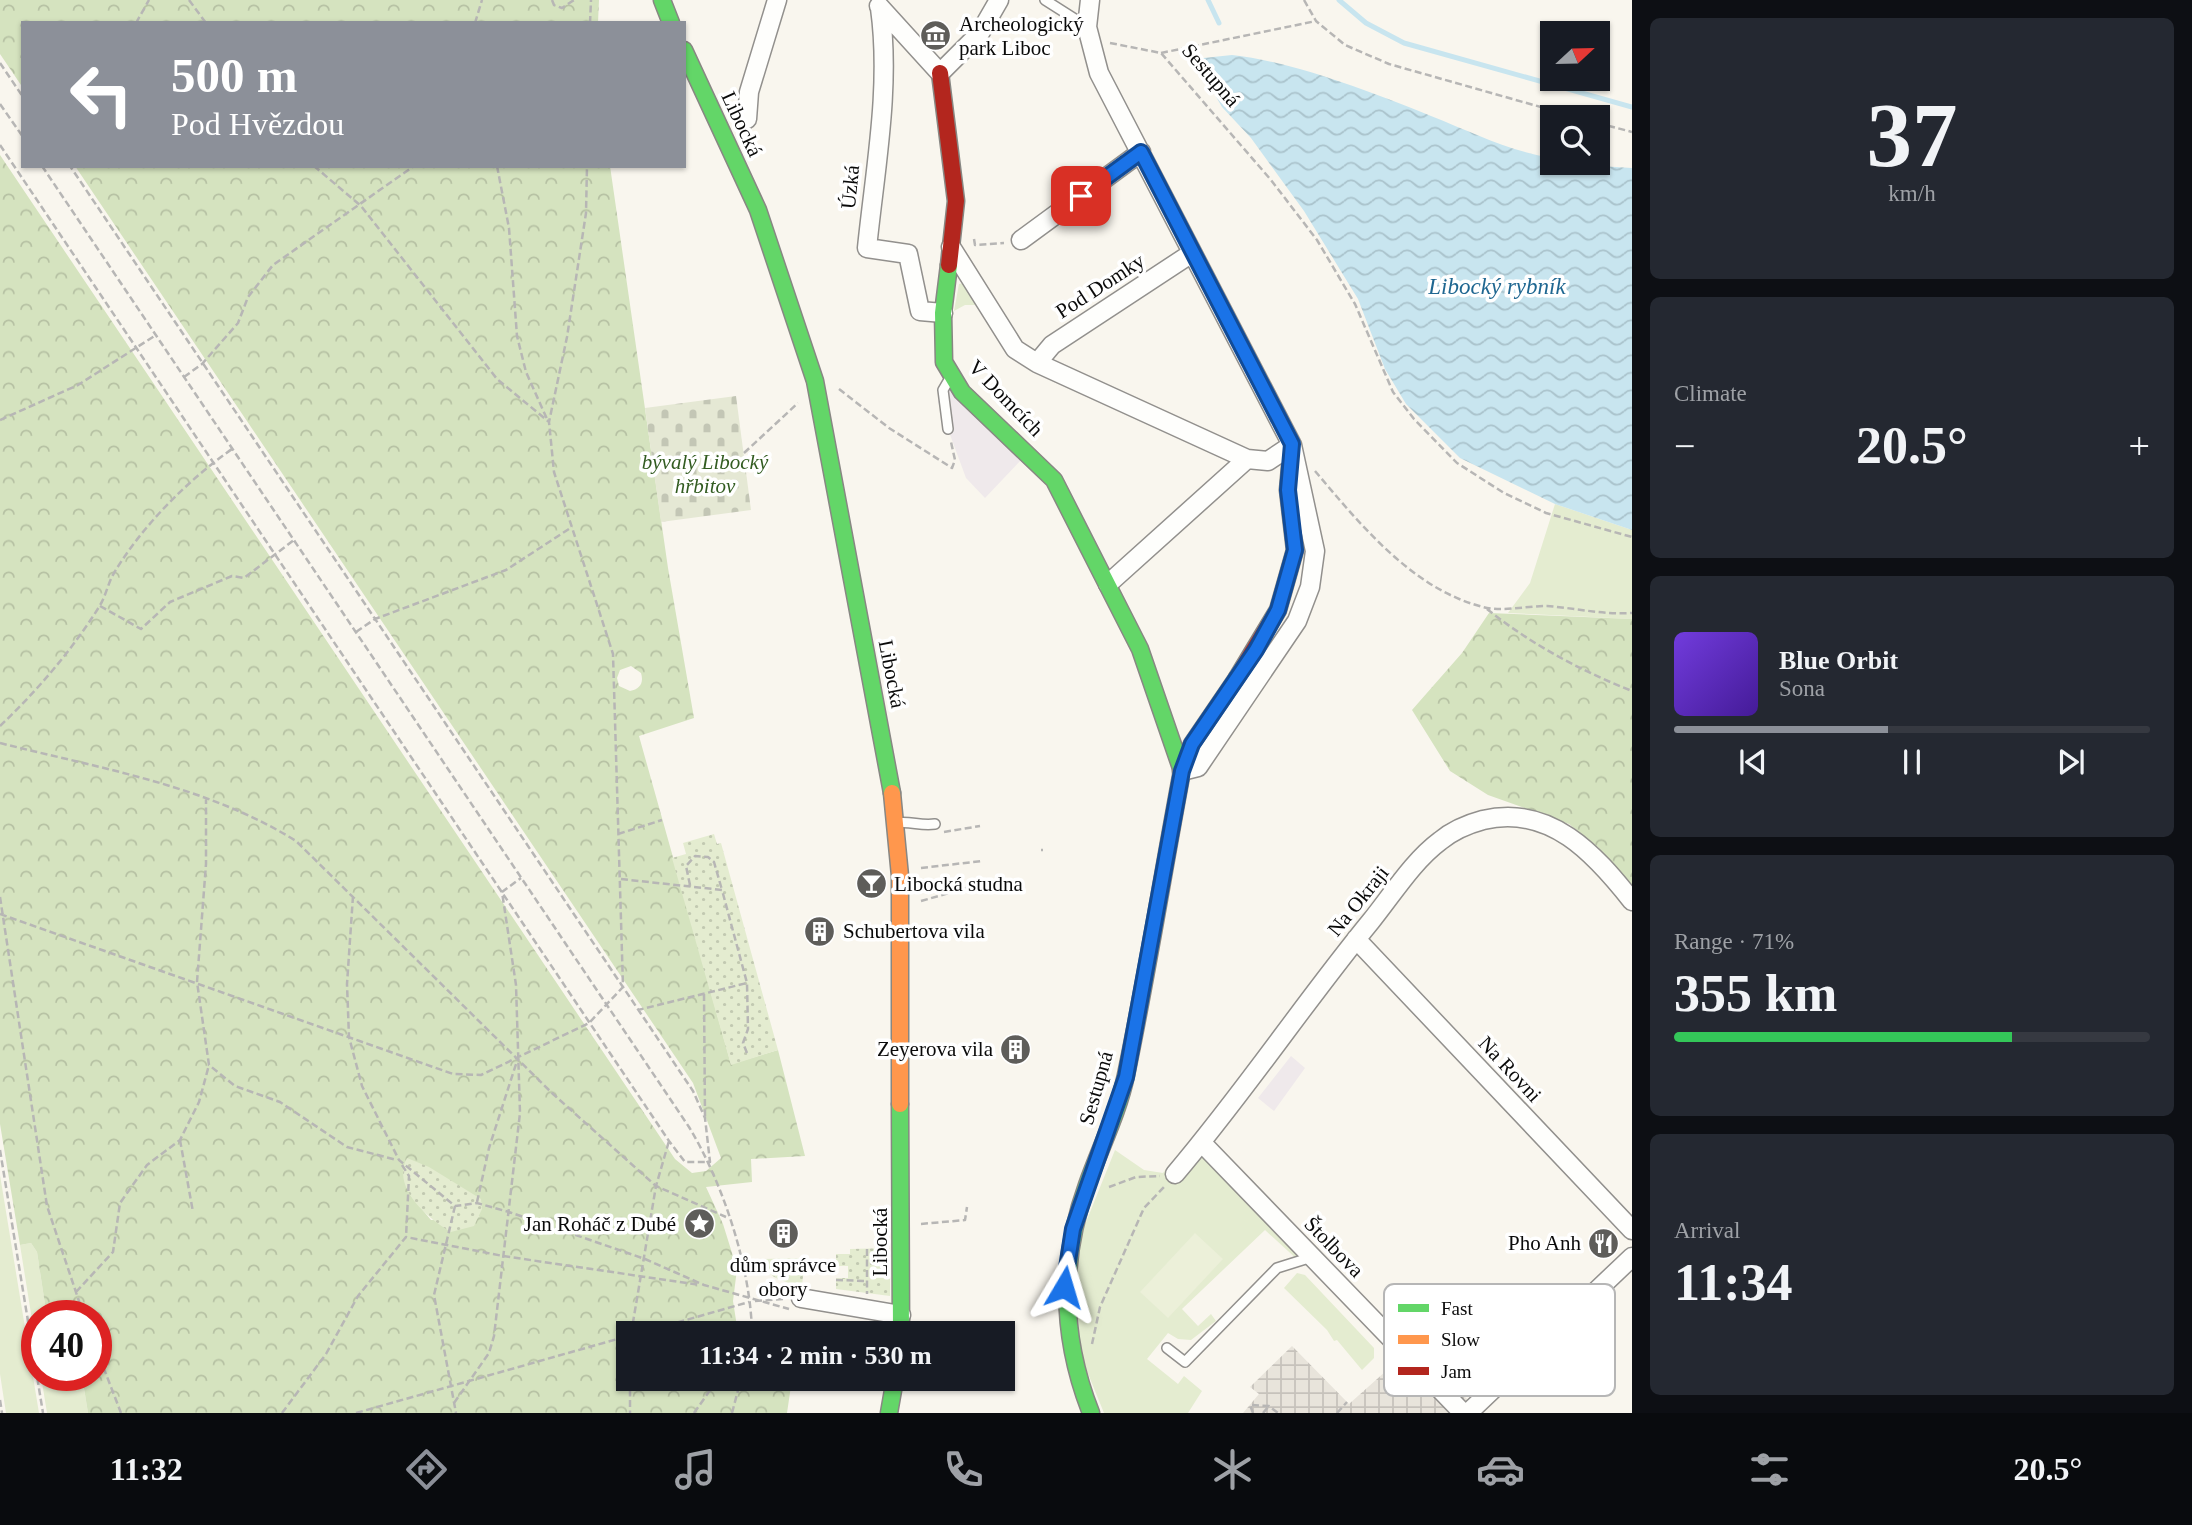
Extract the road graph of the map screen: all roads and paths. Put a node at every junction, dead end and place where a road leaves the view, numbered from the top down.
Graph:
1 (149, 0) edge
2 (189, 0) edge
3 (482, 0) edge
4 (552, 0) edge
5 (575, 0) edge
6 (591, 0) edge
7 (662, 0) edge
8 (777, 0) edge
9 (999, 0) edge
10 (1045, 0) edge
11 (1090, 0) edge
12 (1304, 0) edge
13 (879, 4) edge
14 (137, 21) edge
15 (205, 21) edge
16 (476, 21) edge
17 (590, 21) edge
18 (670, 21) edge
19 (1316, 21) junction
20 (1087, 27) junction
21 (1161, 52) junction
22 (686, 54) edge
23 (0, 63) edge
24 (940, 73) junction
25 (21, 94) edge
26 (0, 104) edge
27 (1540, 107) edge
28 (747, 120) dead end
29 (1610, 126) edge
30 (1632, 132) edge
31 (21, 135) edge
32 (0, 145) edge
33 (1141, 152) junction
34 (43, 168) edge
35 (71, 168) edge
36 (316, 168) edge
37 (411, 168) edge
38 (497, 168) edge
39 (587, 168) edge
40 (361, 205) junction
41 (972, 232) dead end
42 (1021, 240) joint
43 (951, 247) junction
44 (1192, 253) junction
45 (943, 313) junction
46 (156, 335) junction
47 (136, 348) junction
48 (1037, 363) junction
49 (202, 364) junction
50 (184, 377) junction
51 (951, 377) junction
52 (815, 381) junction
53 (0, 420) edge
54 (549, 422) junction
55 (948, 429) joint
56 (1292, 444) junction
57 (232, 449) junction
58 (744, 453) dead end
59 (1247, 459) junction
60 (212, 462) junction
61 (572, 527) junction
62 (1632, 537) edge
63 (294, 540) junction
64 (275, 555) junction
65 (1108, 584) junction
66 (100, 606) junction
67 (1486, 608) junction
68 (1632, 613) edge
69 (374, 619) junction
70 (356, 632) junction
71 (1632, 691) edge
72 (0, 726) edge
73 (0, 743) edge
74 (1182, 771) junction
75 (206, 797) junction
76 (662, 820) dead end
77 (894, 823) junction
78 (935, 824) dead end
79 (618, 835) junction
80 (982, 861) dead end
81 (910, 870) dead end
82 (521, 878) junction
83 (621, 879) junction
84 (984, 883) dead end
85 (690, 886) junction
86 (722, 890) junction
87 (502, 892) junction
88 (353, 896) junction
89 (0, 897) edge
90 (921, 901) dead end
91 (1632, 901) edge
92 (1, 915) edge
93 (1356, 939) junction
94 (197, 982) junction
95 (747, 983) junction
96 (623, 987) junction
97 (704, 994) junction
98 (606, 1006) junction
99 (638, 1010) junction
100 (589, 1023) junction
101 (349, 1037) junction
102 (747, 1053) dead end
103 (518, 1057) junction
104 (209, 1065) junction
105 (705, 1118) junction
106 (180, 1140) junction
107 (669, 1141) junction
108 (1202, 1143) junction
109 (0, 1150) edge
110 (399, 1160) junction
111 (710, 1162) junction
112 (1175, 1174) junction
113 (656, 1186) junction
114 (1086, 1189) junction
115 (477, 1203) junction
116 (455, 1206) junction
117 (967, 1207) dead end
118 (193, 1212) dead end
119 (509, 1212) junction
120 (728, 1217) junction
121 (911, 1225) dead end
122 (1632, 1230) edge
123 (405, 1237) junction
124 (446, 1244) junction
125 (867, 1249) dead end
126 (503, 1256) junction
127 (1632, 1256) edge
128 (1312, 1257) junction
129 (645, 1259) junction
130 (643, 1276) junction
131 (836, 1280) dead end
132 (867, 1281) junction
133 (1602, 1284) edge
134 (704, 1285) junction
135 (75, 1292) junction
136 (855, 1295) dead end
137 (78, 1300) edge
138 (751, 1301) junction
139 (800, 1305) junction
140 (901, 1315) junction
141 (632, 1321) edge
142 (681, 1321) edge
143 (752, 1321) edge
144 (901, 1321) edge
145 (1384, 1330) edge
146 (616, 1339) edge
147 (1167, 1348) dead end
148 (1090, 1354) dead end
149 (472, 1381) junction
150 (451, 1386) junction
151 (112, 1390) edge
152 (630, 1391) edge
153 (710, 1391) edge
154 (738, 1391) edge
155 (893, 1391) edge
156 (1449, 1396) edge
157 (1484, 1396) edge
158 (0, 1400) edge
159 (1347, 1402) dead end
160 (454, 1403) junction
161 (1269, 1406) junction
162 (2, 1413) edge
163 (43, 1413) edge
164 (121, 1413) edge
165 (282, 1413) edge
166 (356, 1413) edge
167 (456, 1413) edge
168 (630, 1413) edge
169 (694, 1413) edge
170 (732, 1413) edge
171 (889, 1413) edge
172 (1090, 1413) edge
173 (1253, 1413) edge
174 (1262, 1413) edge
175 (1278, 1413) edge
176 (1337, 1413) edge
177 (1466, 1413) edge

1 - 14 path
2 - 15 path
3 - 16 path
4 - 5 path
6 - 17 path
7 - 18 street
8 - 28 street
9 - 24 street
10 - 20 lane
11 - 20 street
12 - 19 path
13 - 24 street
13 - 45 street, Úzká
19 - 21 path
19 - 27 path
20 - 21 path, Sestupná
20 - 33 street
21 - 62 path, Sestupná
22 - 52 street, Libocká
23 - 25 path
24 - 43 street, V Domcích
26 - 31 path
29 - 30 path
32 - 47 path
33 - 42 street
33 - 44 street
34 - 46 path
35 - 49 path
36 - 40 path
37 - 40 path
38 - 54 path
39 - 54 path
40 - 49 path
40 - 54 path
41 - 42 path
43 - 45 street, V Domcích
43 - 48 street
44 - 48 street, Pod Domky
44 - 56 street
45 - 51 street, V Domcích
46 - 47 path
46 - 50 path
47 - 53 path
47 - 60 path
48 - 59 street
49 - 50 path
49 - 69 path
50 - 57 path
51 - 55 lane
51 - 65 street, V Domcích
52 - 55 path
52 - 58 path
52 - 77 street, Libocká
54 - 61 path
56 - 59 street
56 - 67 path
56 - 74 street, Sestupná
56 - 74 street
57 - 60 path
57 - 63 path
59 - 65 street
60 - 64 path
60 - 66 path
61 - 69 path
61 - 79 path
63 - 64 path
63 - 70 path
64 - 66 path
64 - 87 path
65 - 74 street, V Domcích
66 - 72 path
67 - 68 path
67 - 71 path
69 - 70 path
69 - 96 path
70 - 82 path
73 - 75 path
74 - 114 street, Sestupná
75 - 88 path
75 - 94 path
76 - 79 path
77 - 78 lane
77 - 140 street, Libocká
79 - 83 path
80 - 81 path
82 - 87 path
82 - 98 path
83 - 85 path
83 - 96 path
84 - 90 path
85 - 86 path
85 - 86 path
86 - 95 path
87 - 100 path
87 - 103 path
88 - 101 path
88 - 103 path
89 - 92 path
91 - 93 street, Na Okraji
92 - 94 path
92 - 135 path
93 - 108 street, Na Okraji
93 - 122 street, Na Rovni
94 - 101 path
94 - 104 path
95 - 97 path
95 - 102 path
96 - 98 path
96 - 99 path
97 - 99 path
97 - 105 path
98 - 100 path
98 - 111 path
99 - 105 path
100 - 103 path
100 - 107 path
101 - 103 path
101 - 110 path
103 - 113 path
103 - 115 path
103 - 119 path
104 - 106 path
104 - 110 path
105 - 111 path
106 - 118 path
106 - 135 path
107 - 111 path
107 - 113 path
108 - 112 street, Na Okraji
108 - 128 street, Štolbova
109 - 163 path
110 - 116 path
110 - 123 path
111 - 120 path
112 - 114 path
112 - 148 path
113 - 120 path
113 - 129 path
114 - 172 street, Sestupná
115 - 116 path
115 - 119 path
116 - 124 path
117 - 121 path
119 - 126 path
119 - 129 path
120 - 138 path
123 - 124 path
123 - 165 path
124 - 126 path
124 - 150 path
125 - 132 path
126 - 130 path
126 - 149 path
127 - 133 street
128 - 145 street, Štolbova
128 - 147 lane
129 - 130 path
129 - 134 path
130 - 134 path
130 - 141 path
131 - 132 path
132 - 136 path
134 - 138 path
135 - 137 path
138 - 139 path
138 - 139 path
138 - 142 path
138 - 143 path
139 - 140 street
140 - 144 street, Libocká
146 - 149 path
149 - 150 path
149 - 160 path
150 - 160 path
150 - 166 path
151 - 164 path
152 - 168 path
153 - 169 path
154 - 170 path
155 - 171 street
156 - 177 street, Štolbova
157 - 177 street
158 - 162 path
159 - 176 path
160 - 167 path
161 - 173 path
161 - 174 path
161 - 175 path

